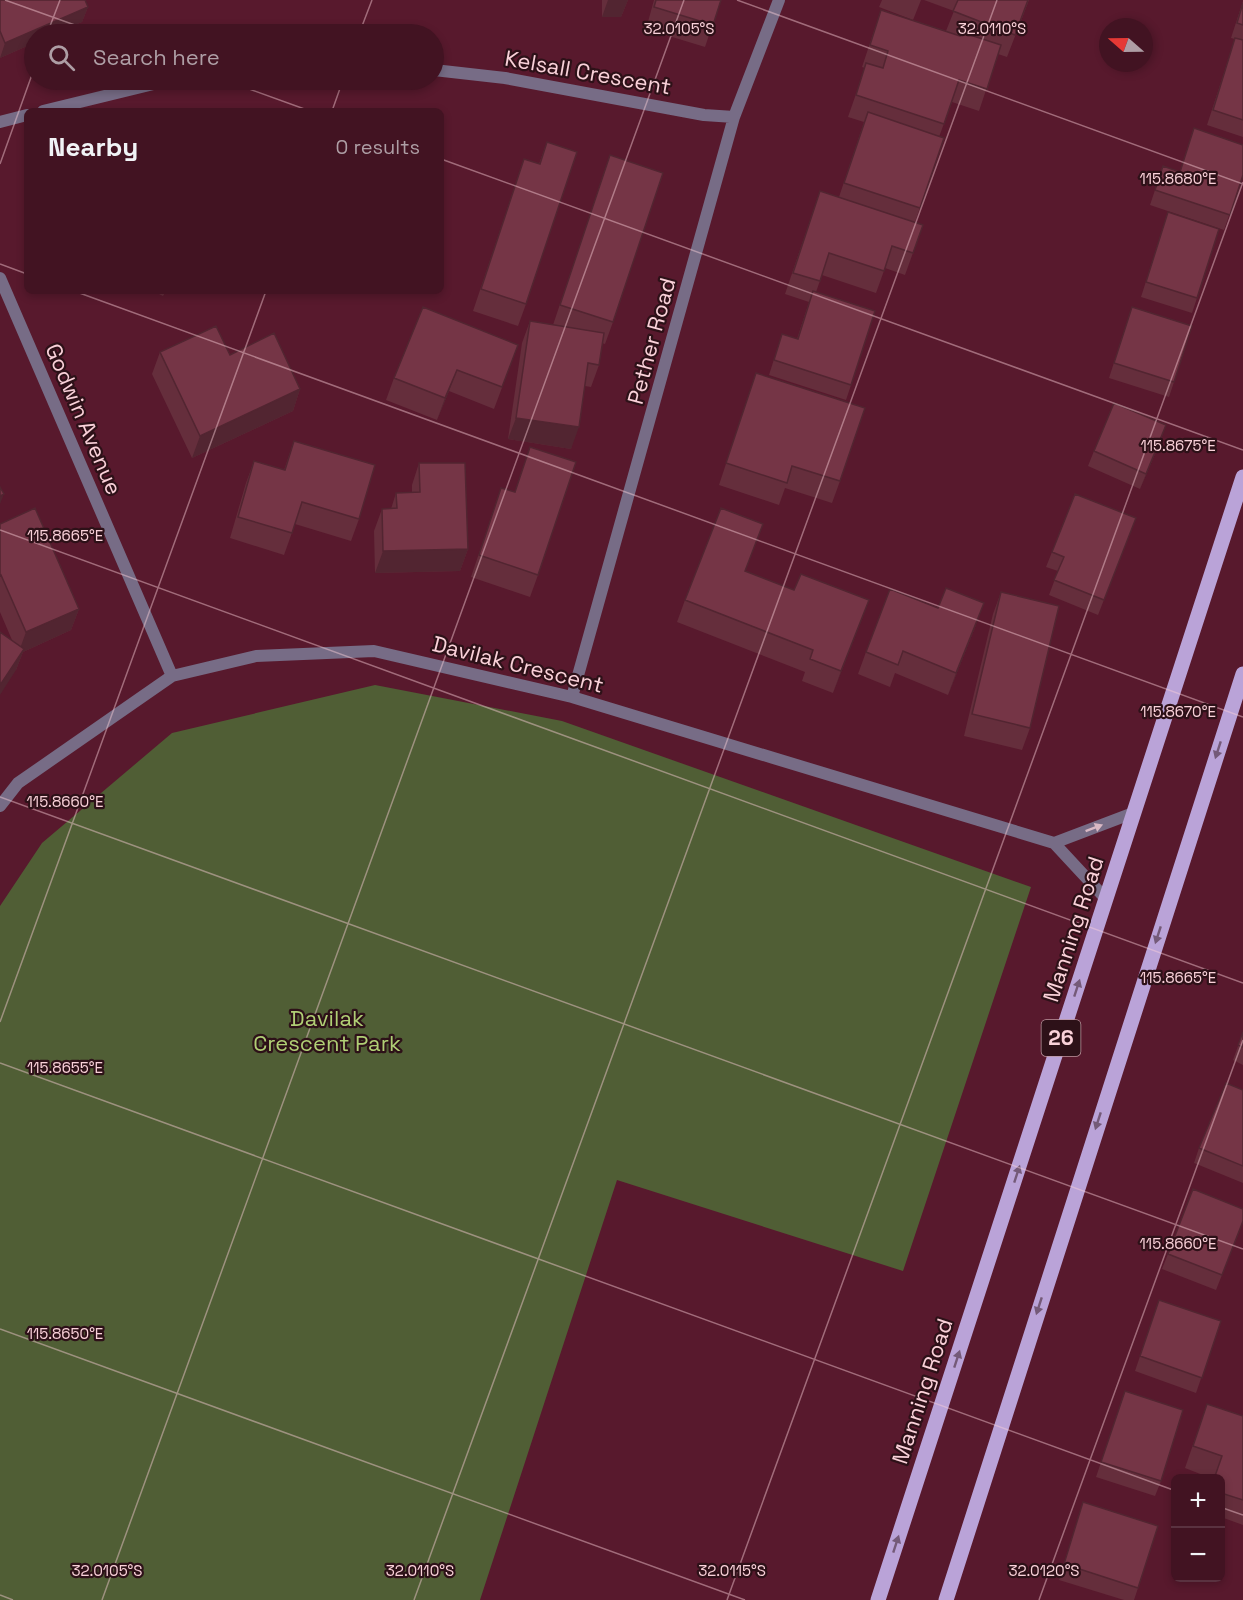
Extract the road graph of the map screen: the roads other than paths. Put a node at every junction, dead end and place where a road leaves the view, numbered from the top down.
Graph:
1 (779, 0) edge
2 (444, 71) edge
3 (129, 90) edge
4 (55, 108) edge
5 (24, 116) edge
6 (734, 117) junction
7 (0, 122) edge
8 (0, 278) edge
9 (1243, 477) edge
10 (1243, 674) edge
11 (172, 676) junction
12 (572, 697) junction
13 (0, 806) edge
14 (1133, 813) junction
15 (1054, 843) junction
16 (1106, 899) junction
17 (878, 1600) edge
18 (946, 1600) edge

1 - 6 street, Pether Road
2 - 6 street, Kelsall Crescent
3 - 4 street
5 - 7 street
6 - 12 street, Pether Road
8 - 11 street, Godwin Avenue
9 - 14 main road, Manning Road / 26
10 -> 18 main road
11 - 12 street, Davilak Crescent
11 - 13 street, Davilak Crescent
12 - 15 street, Davilak Crescent
15 -> 14 street
14 - 16 main road, Manning Road / 26
15 - 16 street
17 -> 16 main road, Manning Road / 26

